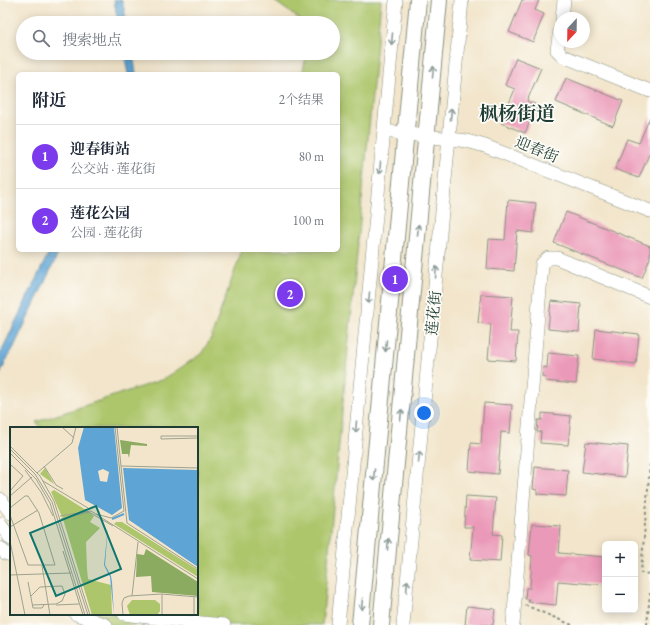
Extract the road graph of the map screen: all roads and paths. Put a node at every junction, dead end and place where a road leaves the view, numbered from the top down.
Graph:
1 (396, 0) edge
2 (418, 0) edge
3 (439, 0) edge
4 (462, 0) edge
5 (564, 0) edge
6 (563, 12) edge
7 (558, 48) edge
8 (650, 91) edge
9 (384, 131) junction
10 (406, 133) junction
11 (427, 136) junction
12 (449, 139) junction
13 (650, 211) edge
14 (650, 297) edge
15 (650, 464) edge
16 (0, 499) edge
17 (10, 512) edge
18 (0, 524) edge
19 (10, 538) edge
20 (0, 548) edge
21 (10, 555) edge
22 (650, 574) edge
23 (650, 593) edge
24 (515, 601) junction
25 (79, 615) edge
26 (132, 615) edge
27 (106, 625) edge
28 (224, 625) edge
29 (338, 625) edge
30 (360, 625) edge
31 (381, 625) edge
32 (403, 625) edge
33 (513, 625) edge
34 (572, 625) edge
35 (647, 625) edge

1 -> 9 street
2 - 10 main road
11 -> 3 main road, 莲花街
12 -> 4 street, 莲花街
5 - 6 street
7 - 8 street
9 - 10 street, 迎春街
9 -> 29 street
10 - 11 street, 迎春街
10 -> 30 main road
11 - 12 street, 迎春街
31 -> 11 main road, 莲花街
12 - 13 street, 迎春街
32 -> 12 street, 莲花街
14 - 24 street
15 - 22 path
16 - 17 street
18 - 19 street
20 - 21 street
23 - 35 path
24 - 33 street
24 - 34 path
25 - 27 street
26 - 28 street

